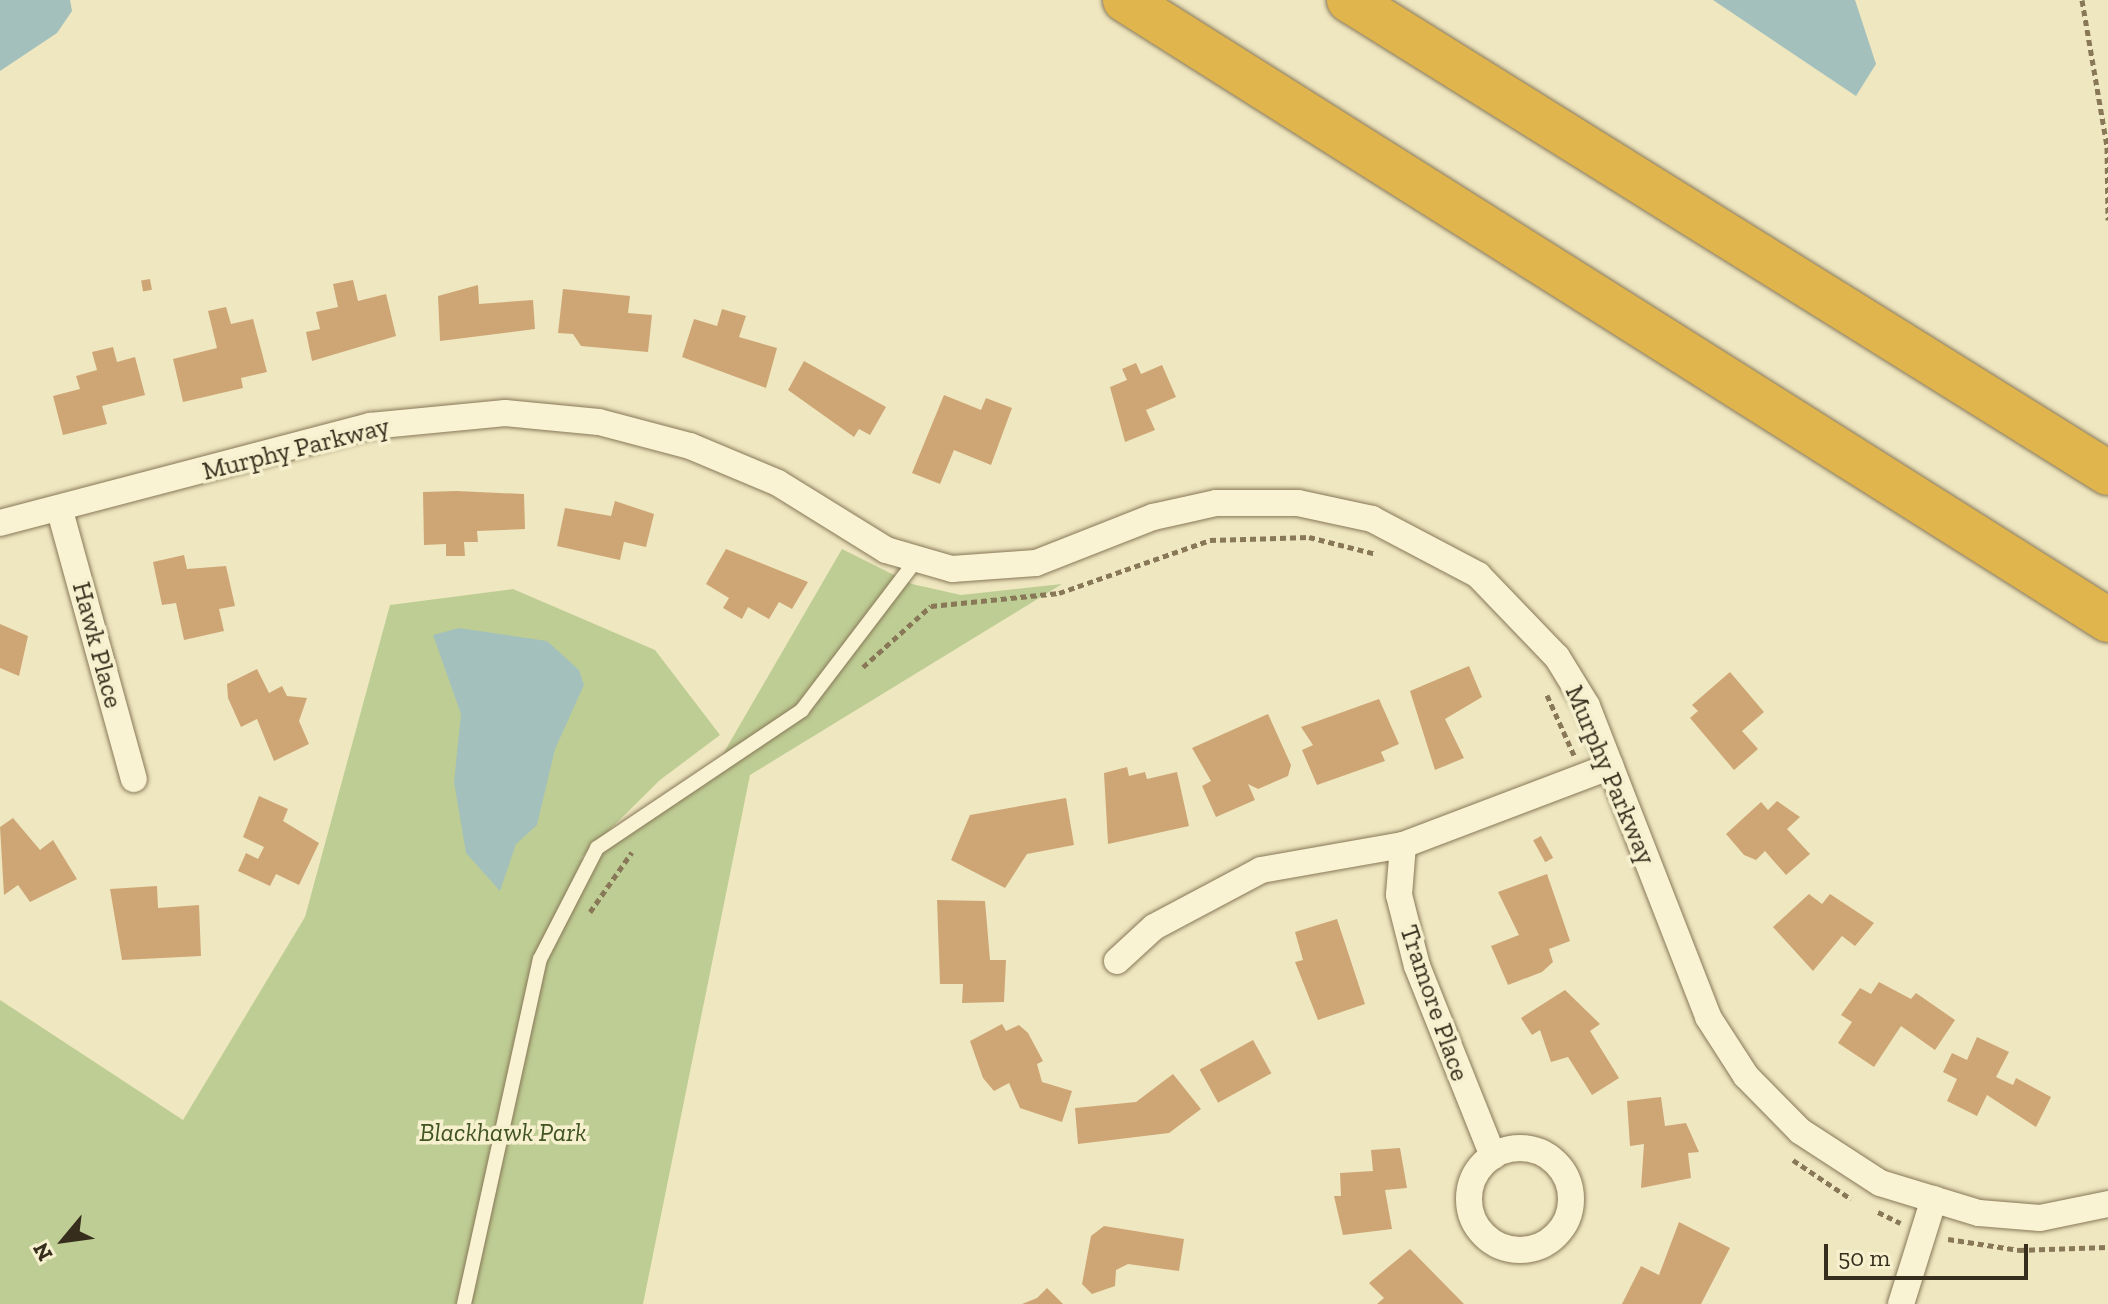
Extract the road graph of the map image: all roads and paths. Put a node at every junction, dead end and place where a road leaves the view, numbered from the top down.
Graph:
1 (1125, 0) edge
2 (1349, 0) edge
3 (2082, 0) edge
4 (2108, 220) edge
5 (2108, 473) edge
6 (60, 511) junction
7 (0, 523) edge
8 (917, 559) junction
9 (2108, 620) edge
10 (1611, 766) junction
11 (134, 779) dead end
12 (1403, 845) junction
13 (1117, 961) dead end
14 (1493, 1156) dead end
15 (1934, 1199) junction
16 (2108, 1204) edge
17 (464, 1304) edge
18 (1901, 1304) edge

1 - 9 highway
2 - 5 highway
3 - 4 path
6 - 7 street, Murphy Parkway
6 - 8 street, Murphy Parkway
6 - 11 street, Hawk Place
8 - 10 street, Murphy Parkway
8 - 17 lane
10 - 12 street
10 - 15 street, Murphy Parkway
12 - 13 street
12 - 14 street, Tramore Place
15 - 16 street, Murphy Parkway
15 - 18 street

